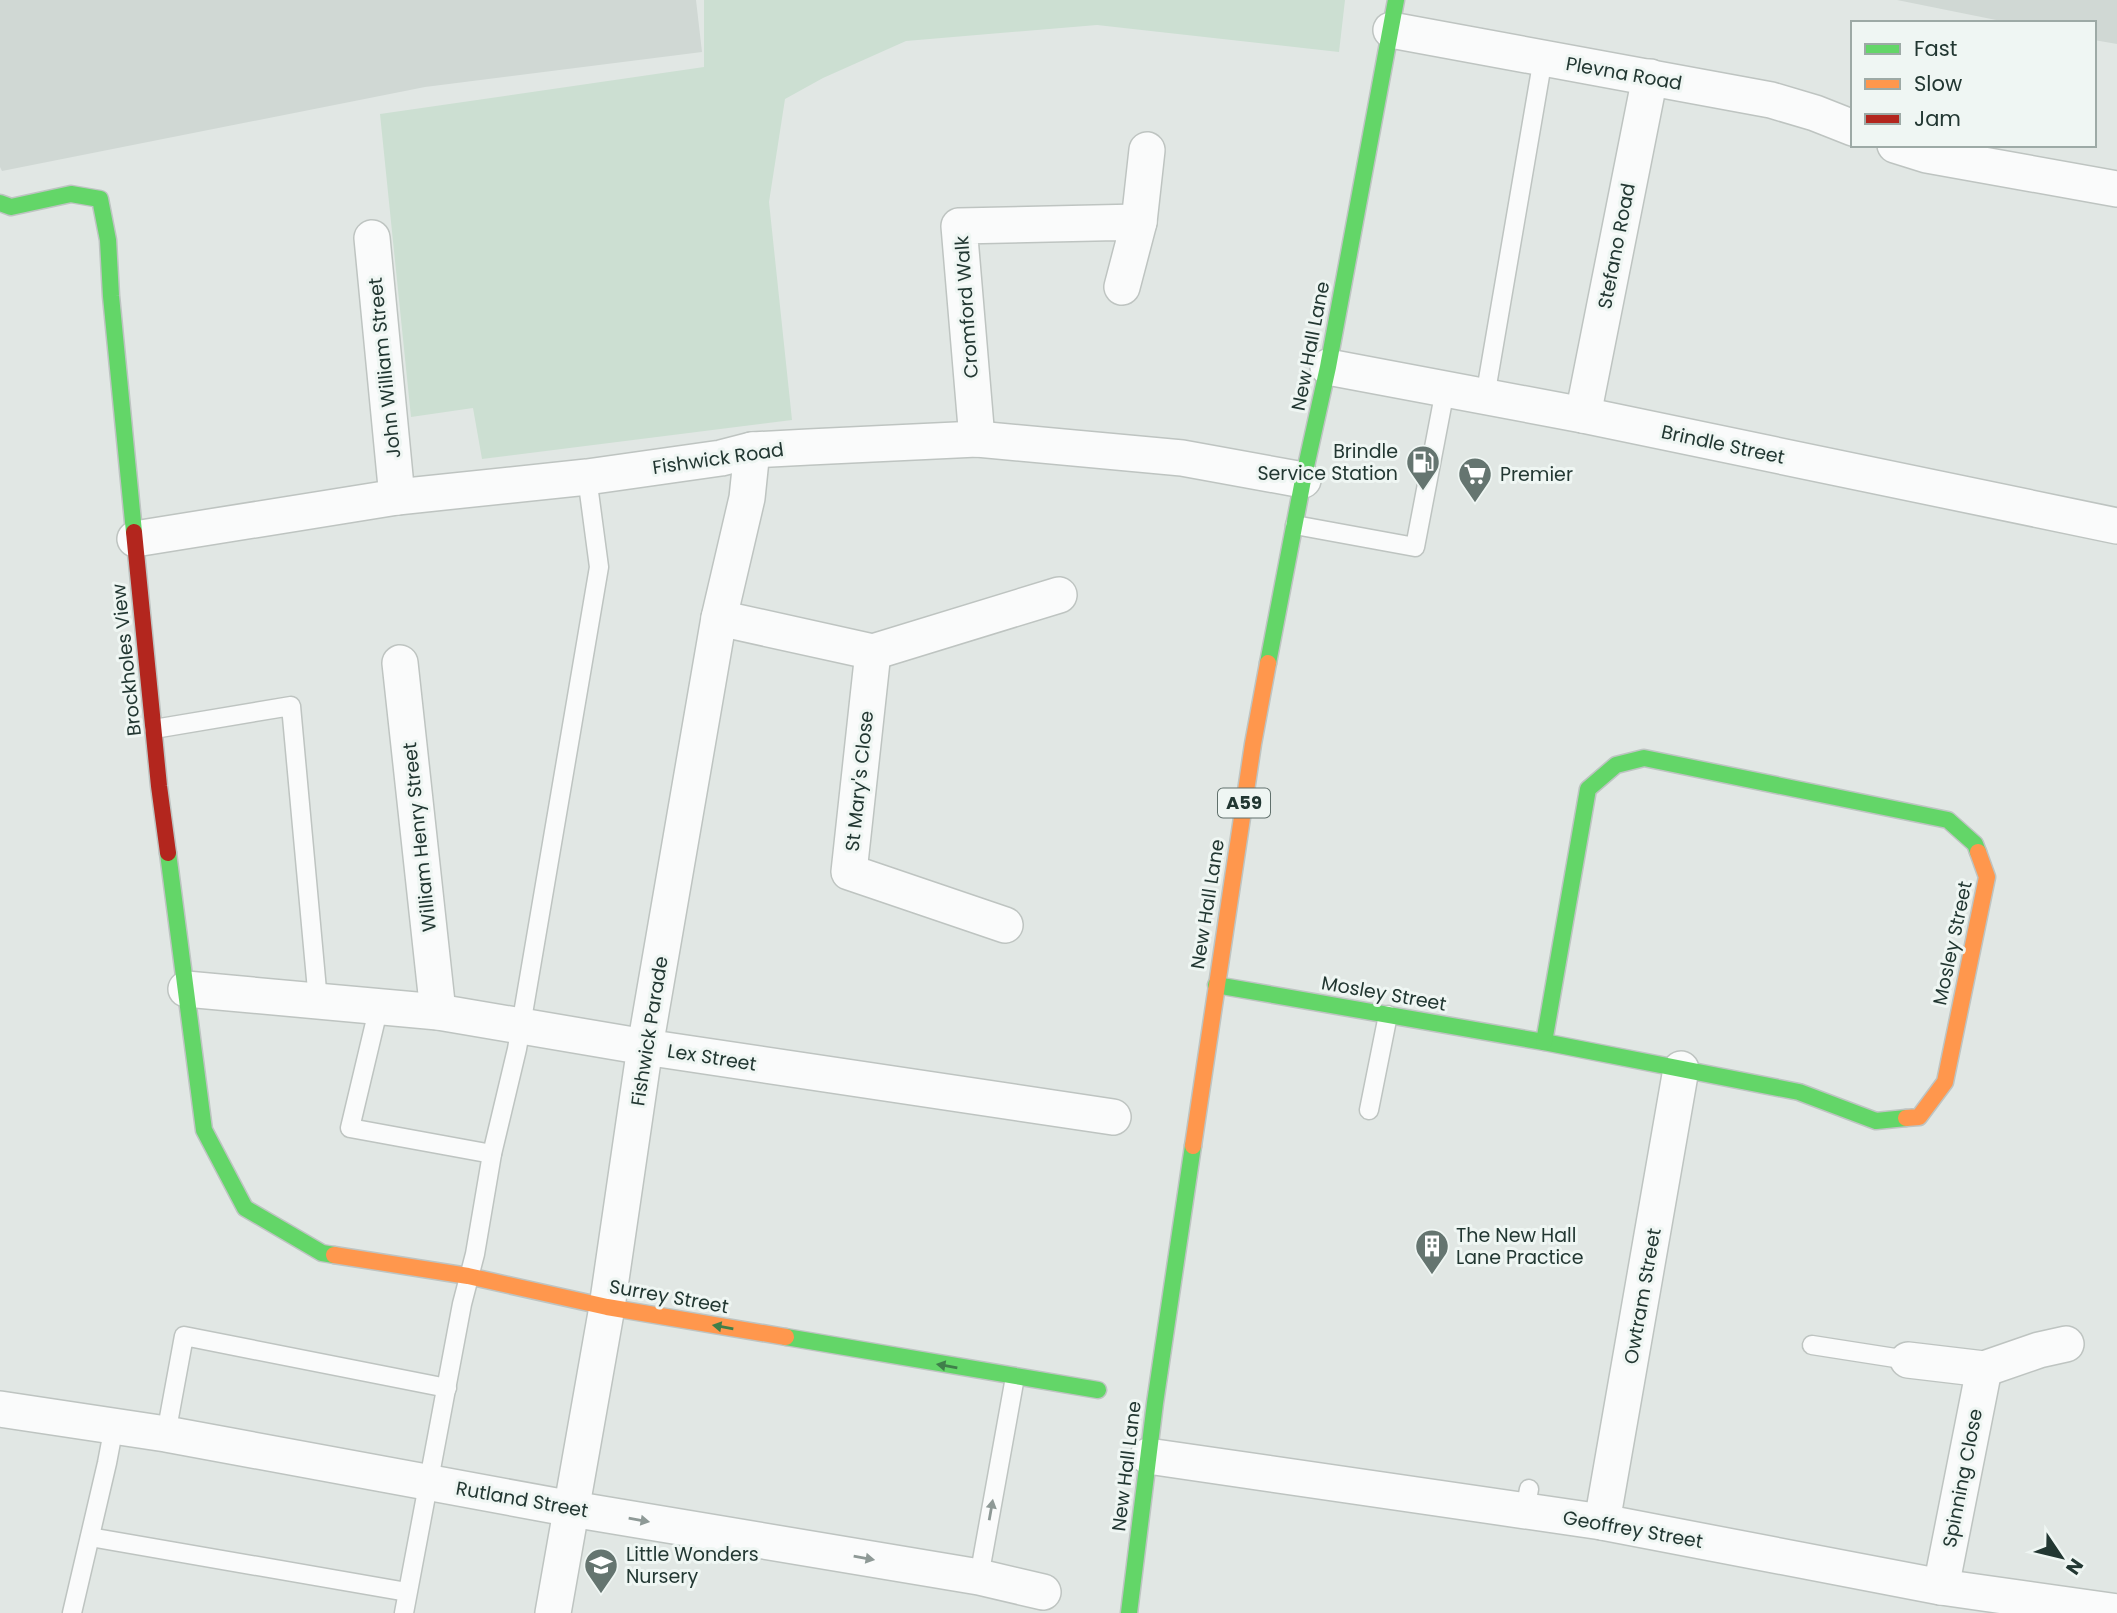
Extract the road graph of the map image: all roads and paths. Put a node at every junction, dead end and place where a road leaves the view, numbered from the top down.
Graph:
1 (1394, 15) edge
2 (1543, 58) junction
3 (1650, 77) junction
4 (1851, 127) edge
5 (1901, 147) edge
6 (1147, 150) dead end
7 (2117, 189) edge
8 (0, 203) edge
9 (1139, 222) junction
10 (372, 239) dead end
11 (1122, 286) dead end
12 (1328, 367) junction
13 (1445, 390) junction
14 (1485, 397) junction
15 (1583, 415) junction
16 (977, 439) junction
17 (752, 450) junction
18 (587, 477) junction
19 (1303, 480) junction
20 (397, 497) junction
21 (1295, 525) junction
22 (2117, 526) edge
23 (135, 539) junction
24 (1059, 595) dead end
25 (719, 618) junction
26 (873, 652) junction
27 (400, 663) dead end
28 (154, 729) junction
29 (1005, 925) dead end
30 (1216, 985) junction
31 (186, 989) junction
32 (318, 1001) junction
33 (379, 1006) junction
34 (438, 1012) junction
35 (1388, 1014) junction
36 (521, 1026) junction
37 (1544, 1042) junction
38 (645, 1047) junction
39 (1681, 1069) junction
40 (1369, 1110) dead end
41 (1113, 1117) dead end
42 (492, 1154) junction
43 (245, 1208) joint
44 (468, 1276) junction
45 (607, 1307) junction
46 (2066, 1344) dead end
47 (1812, 1345) dead end
48 (1908, 1360) joint
49 (1984, 1369) junction
50 (1015, 1377) junction
51 (447, 1388) junction
52 (1098, 1390) dead end
53 (0, 1409) edge
54 (114, 1426) junction
55 (166, 1434) junction
56 (1148, 1456) junction
57 (427, 1482) junction
58 (572, 1509) junction
59 (1602, 1522) junction
60 (90, 1537) junction
61 (979, 1577) junction
62 (1941, 1587) junction
63 (407, 1592) junction
64 (1043, 1592) dead end
65 (2117, 1612) edge
66 (72, 1613) edge
67 (404, 1613) edge
68 (553, 1613) edge
69 (1129, 1613) edge

1 - 2 street, Plevna Road
1 - 12 main road, New Hall Lane / A59
2 - 3 street, Plevna Road
2 - 14 lane
3 - 4 street, Plevna Road
3 - 15 street, Stefano Road
5 - 7 street
6 - 9 street
8 - 23 main road, Brockholes View
9 - 11 street
9 - 16 street, Cromford Walk
10 - 20 street, John William Street
12 - 13 street, Brindle Street
12 - 19 main road, New Hall Lane / A59
13 - 14 street, Brindle Street
13 - 21 lane
14 - 15 street, Brindle Street
15 - 22 street, Brindle Street
16 - 17 street, Fishwick Road
16 - 19 street, Fishwick Road
17 - 18 street, Fishwick Road
17 - 25 street, Fishwick Parade
18 - 20 street, Fishwick Road
18 - 36 lane
19 - 21 main road, New Hall Lane / A59
20 - 23 street, Fishwick Road
21 - 30 main road, New Hall Lane / A59
23 - 28 main road, Brockholes View
24 - 26 street
25 - 26 street
25 - 38 street, Fishwick Parade
26 - 29 street, St Mary's Close
27 - 34 street, William Henry Street
28 - 31 main road, Brockholes View
28 - 32 lane
30 - 35 main road, Mosley Street
30 - 56 main road, New Hall Lane / A59
31 - 32 street, Lex Street
31 - 43 main road, Brockholes View
32 - 33 street, Lex Street
33 - 34 street, Lex Street
33 - 42 lane
34 - 36 street, Lex Street
35 - 37 main road, Mosley Street
35 - 40 lane
36 - 38 street, Lex Street
36 - 42 lane
37 - 39 main road, Mosley Street
37 - 39 main road, Mosley Street
38 - 41 street, Lex Street
38 - 45 street, Fishwick Parade
39 - 59 street, Owtram Street
42 - 44 lane
43 - 44 main road, Surrey Street
44 - 45 main road, Surrey Street
44 - 51 lane
50 -> 45 main road, Surrey Street
45 - 58 street, Fishwick Parade
46 - 49 street
47 - 48 lane
48 - 49 street
49 - 62 street, Spinning Close
50 - 52 main road, Surrey Street
61 -> 50 lane
51 - 55 lane
51 - 57 lane
53 - 54 street, Rutland Street
54 - 55 street, Rutland Street
54 - 60 lane
55 - 57 street, Rutland Street
56 - 59 street, Geoffrey Street
56 - 69 main road, New Hall Lane / A59
57 - 58 street, Rutland Street
57 - 63 lane
58 -> 61 street, Rutland Street
58 - 68 street, Fishwick Parade
59 - 62 street, Geoffrey Street
60 - 63 lane
60 - 66 lane
61 - 64 street, Rutland Street
62 - 65 street, Geoffrey Street
63 - 67 lane

